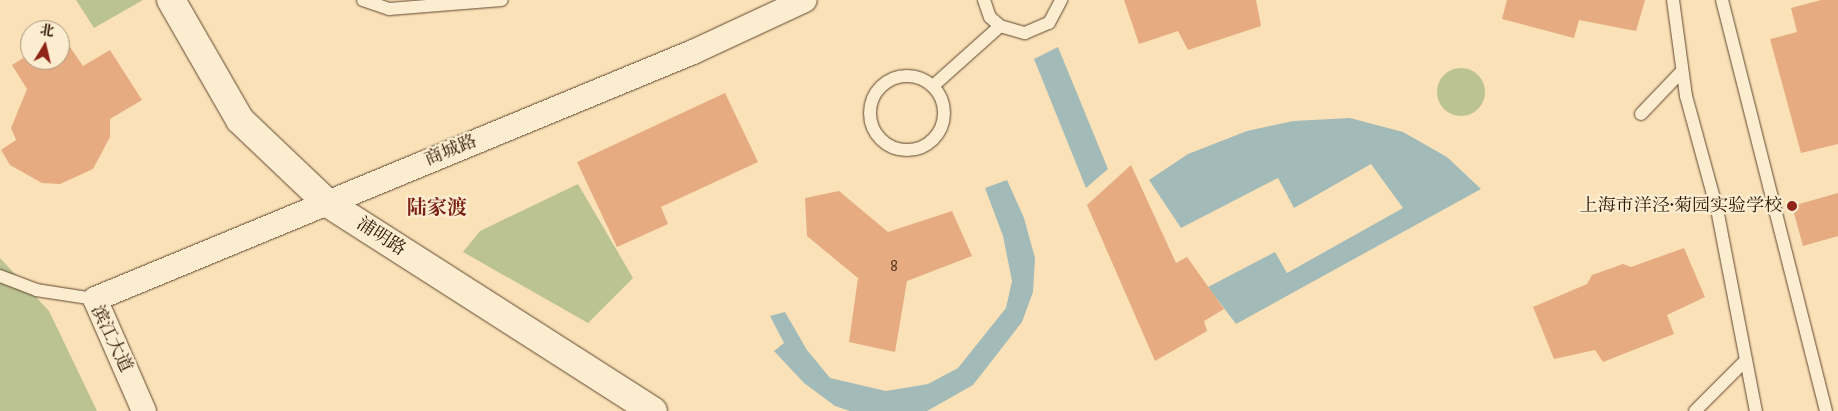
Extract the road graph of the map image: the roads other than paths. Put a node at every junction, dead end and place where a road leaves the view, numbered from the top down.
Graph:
1 (171, 0) edge
2 (363, 0) edge
3 (502, 0) edge
4 (805, 0) edge
5 (984, 0) edge
6 (1061, 0) edge
7 (1672, 0) edge
8 (1722, 0) edge
9 (1000, 26) junction
10 (1682, 72) junction
11 (933, 86) junction
12 (1641, 114) dead end
13 (326, 202) junction
14 (0, 276) edge
15 (95, 299) junction
16 (1744, 362) junction
17 (144, 411) edge
18 (653, 411) edge
19 (1695, 411) edge
20 (1756, 411) edge
21 (1826, 411) edge

1 - 13 main road, 浦明路
2 - 3 lane
4 - 13 street, 商城路
5 - 9 lane
6 - 9 lane
7 - 10 lane
8 - 21 lane
9 - 11 lane
10 - 12 lane
10 - 16 lane
11 - 11 lane
13 - 15 street, 商城路
13 - 18 main road, 浦明路
14 - 15 lane, 滨江大道
15 - 17 street, 滨江大道
16 - 19 lane
16 - 20 lane

